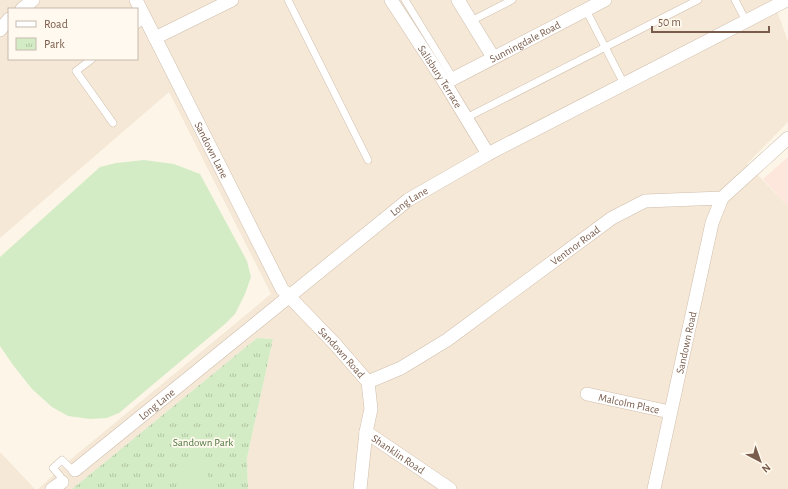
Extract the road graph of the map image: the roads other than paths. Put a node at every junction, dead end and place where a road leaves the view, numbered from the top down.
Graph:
1 (33, 0) edge
2 (232, 0) edge
3 (288, 0) edge
4 (390, 0) edge
5 (405, 0) edge
6 (458, 0) edge
7 (512, 0) edge
8 (698, 0) edge
9 (735, 0) edge
10 (787, 0) edge
11 (600, 1) edge
12 (23, 8) edge
13 (138, 9) edge
14 (586, 10) junction
15 (8, 20) edge
16 (471, 21) junction
17 (746, 21) junction
18 (141, 22) edge
19 (0, 30) edge
20 (155, 38) junction
21 (605, 47) junction
22 (494, 57) junction
23 (91, 60) edge
24 (449, 80) junction
25 (624, 84) junction
26 (466, 118) junction
27 (113, 123) dead end
28 (788, 138) edge
29 (488, 154) junction
30 (368, 160) dead end
31 (722, 198) junction
32 (290, 296) junction
33 (368, 382) junction
34 (588, 394) dead end
35 (670, 412) junction
36 (366, 432) junction
37 (76, 470) joint
38 (57, 485) edge
39 (360, 489) edge
40 (450, 489) edge
41 (654, 489) edge

1 - 12 street
2 - 20 street
3 - 30 lane
4 - 24 street, Salisbury Terrace
5 - 24 lane
6 - 16 street
7 - 16 lane
8 - 21 lane
9 - 17 lane
10 - 17 street, Long Lane
11 - 14 street, Sunningdale Road
13 - 18 street, Sandown Lane
14 - 21 lane
14 - 22 street, Sunningdale Road
15 - 19 street
16 - 22 street
17 - 25 street, Long Lane
18 - 20 street, Sandown Lane
20 - 32 street, Sandown Lane
21 - 25 lane
21 - 26 lane
22 - 24 street, Sunningdale Road
23 - 27 lane
24 - 26 street, Salisbury Terrace
25 - 29 street, Long Lane
26 - 29 street, Salisbury Terrace
28 - 31 street
29 - 32 street, Long Lane
31 - 33 street, Ventnor Road
31 - 35 street, Sandown Road
32 - 33 street, Sandown Road
32 - 37 street, Long Lane
33 - 36 street, Sandown Road
34 - 35 street, Malcolm Place
35 - 41 street, Sandown Road
36 - 39 street, Sandown Road
36 - 40 street, Shanklin Road
37 - 38 lane

